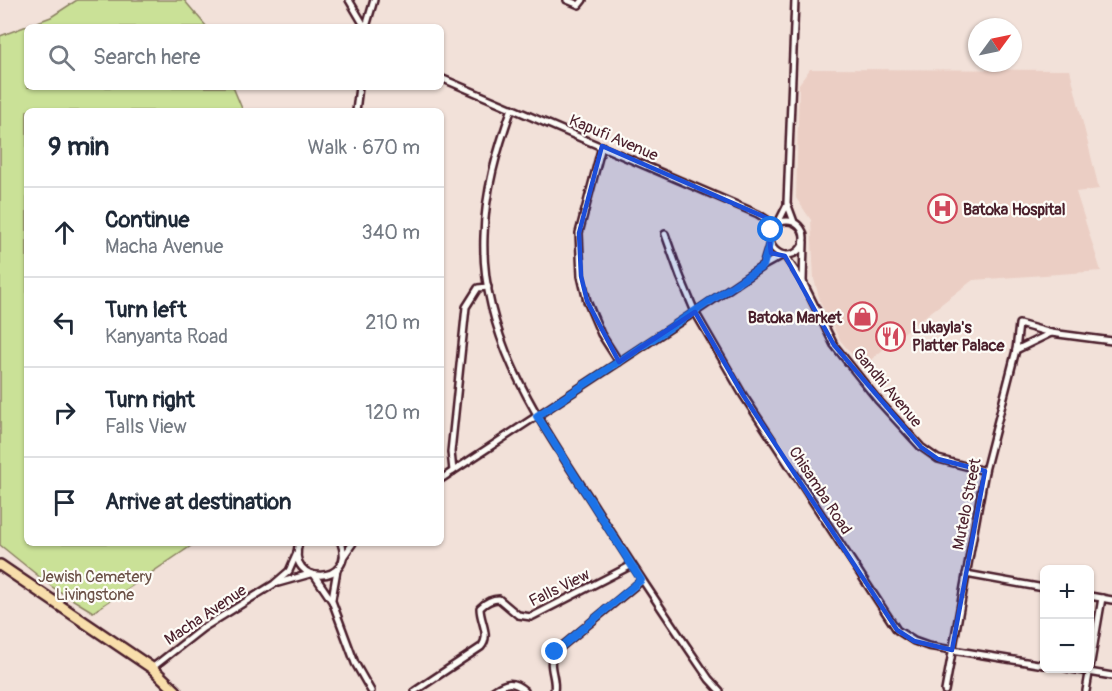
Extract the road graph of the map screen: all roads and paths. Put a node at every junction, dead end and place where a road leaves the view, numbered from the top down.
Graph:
1 (349, 0) edge
2 (374, 0) edge
3 (567, 0) edge
4 (583, 0) edge
5 (795, 0) edge
6 (363, 24) edge
7 (366, 24) edge
8 (444, 79) edge
9 (359, 90) edge
10 (356, 108) edge
11 (512, 108) junction
12 (602, 146) junction
13 (787, 203) junction
14 (794, 222) junction
15 (777, 224) junction
16 (665, 234) dead end
17 (804, 240) junction
18 (770, 243) junction
19 (784, 255) junction
20 (763, 266) junction
21 (803, 282) junction
22 (488, 287) junction
23 (695, 312) junction
24 (1051, 333) junction
25 (1112, 341) edge
26 (1016, 350) junction
27 (619, 362) junction
28 (537, 416) junction
29 (453, 471) junction
30 (985, 471) junction
31 (444, 476) edge
32 (298, 546) edge
33 (342, 546) edge
34 (351, 546) edge
35 (297, 553) junction
36 (344, 556) junction
37 (0, 565) edge
38 (632, 565) junction
39 (337, 570) junction
40 (966, 574) junction
41 (314, 575) junction
42 (641, 580) junction
43 (274, 584) junction
44 (1040, 587) edge
45 (1094, 597) edge
46 (1102, 598) junction
47 (1112, 600) edge
48 (332, 601) junction
49 (1094, 644) edge
50 (952, 650) junction
51 (1040, 664) edge
52 (152, 668) junction
53 (1089, 673) edge
54 (1094, 673) edge
55 (1112, 676) edge
56 (176, 691) edge
57 (371, 691) edge
58 (416, 691) edge
59 (493, 691) edge
60 (525, 691) edge
61 (554, 691) edge
62 (720, 691) edge
63 (945, 691) edge
64 (1086, 691) edge

1 - 6 street
2 - 7 street
3 - 4 street
5 - 13 street
8 - 11 street, Kapufi Avenue
9 - 10 street
11 - 12 street, Kapufi Avenue
11 - 22 street
12 - 15 street, Kapufi Avenue
12 - 27 street
13 - 14 street
13 - 15 street
14 - 15 street
14 - 17 street
15 - 18 street
16 - 23 street, Chisamba Road
17 - 19 street
17 - 21 street, Gandhi Avenue
18 - 19 street
18 - 20 street
19 - 20 street
19 - 21 street, Gandhi Avenue
20 - 23 street
21 - 30 street, Gandhi Avenue
22 - 28 street
22 - 29 street
23 - 27 street
23 - 50 street, Chisamba Road
24 - 25 street
24 - 26 street
24 - 26 street, Mutelo Street
26 - 30 street, Mutelo Street
27 - 28 street
28 - 29 street
28 - 38 street
29 - 31 street
30 - 40 street, Mutelo Street
32 - 35 street
33 - 36 street
34 - 36 street
35 - 41 street
35 - 43 street, Macha Avenue
36 - 39 street
37 - 52 highway
38 - 42 street
38 - 58 street, Falls View
39 - 41 street, Macha Avenue
39 - 48 street
40 - 44 street
40 - 50 street, Mutelo Street
41 - 43 street, Macha Avenue
41 - 48 street
42 - 61 street
42 - 62 street
43 - 52 street, Macha Avenue
45 - 46 street
46 - 47 street
46 - 49 street
48 - 57 street
50 - 51 street, Chisamba Road
50 - 63 street, Mutelo Street
52 - 56 highway
53 - 64 street
54 - 55 street
59 - 60 street

